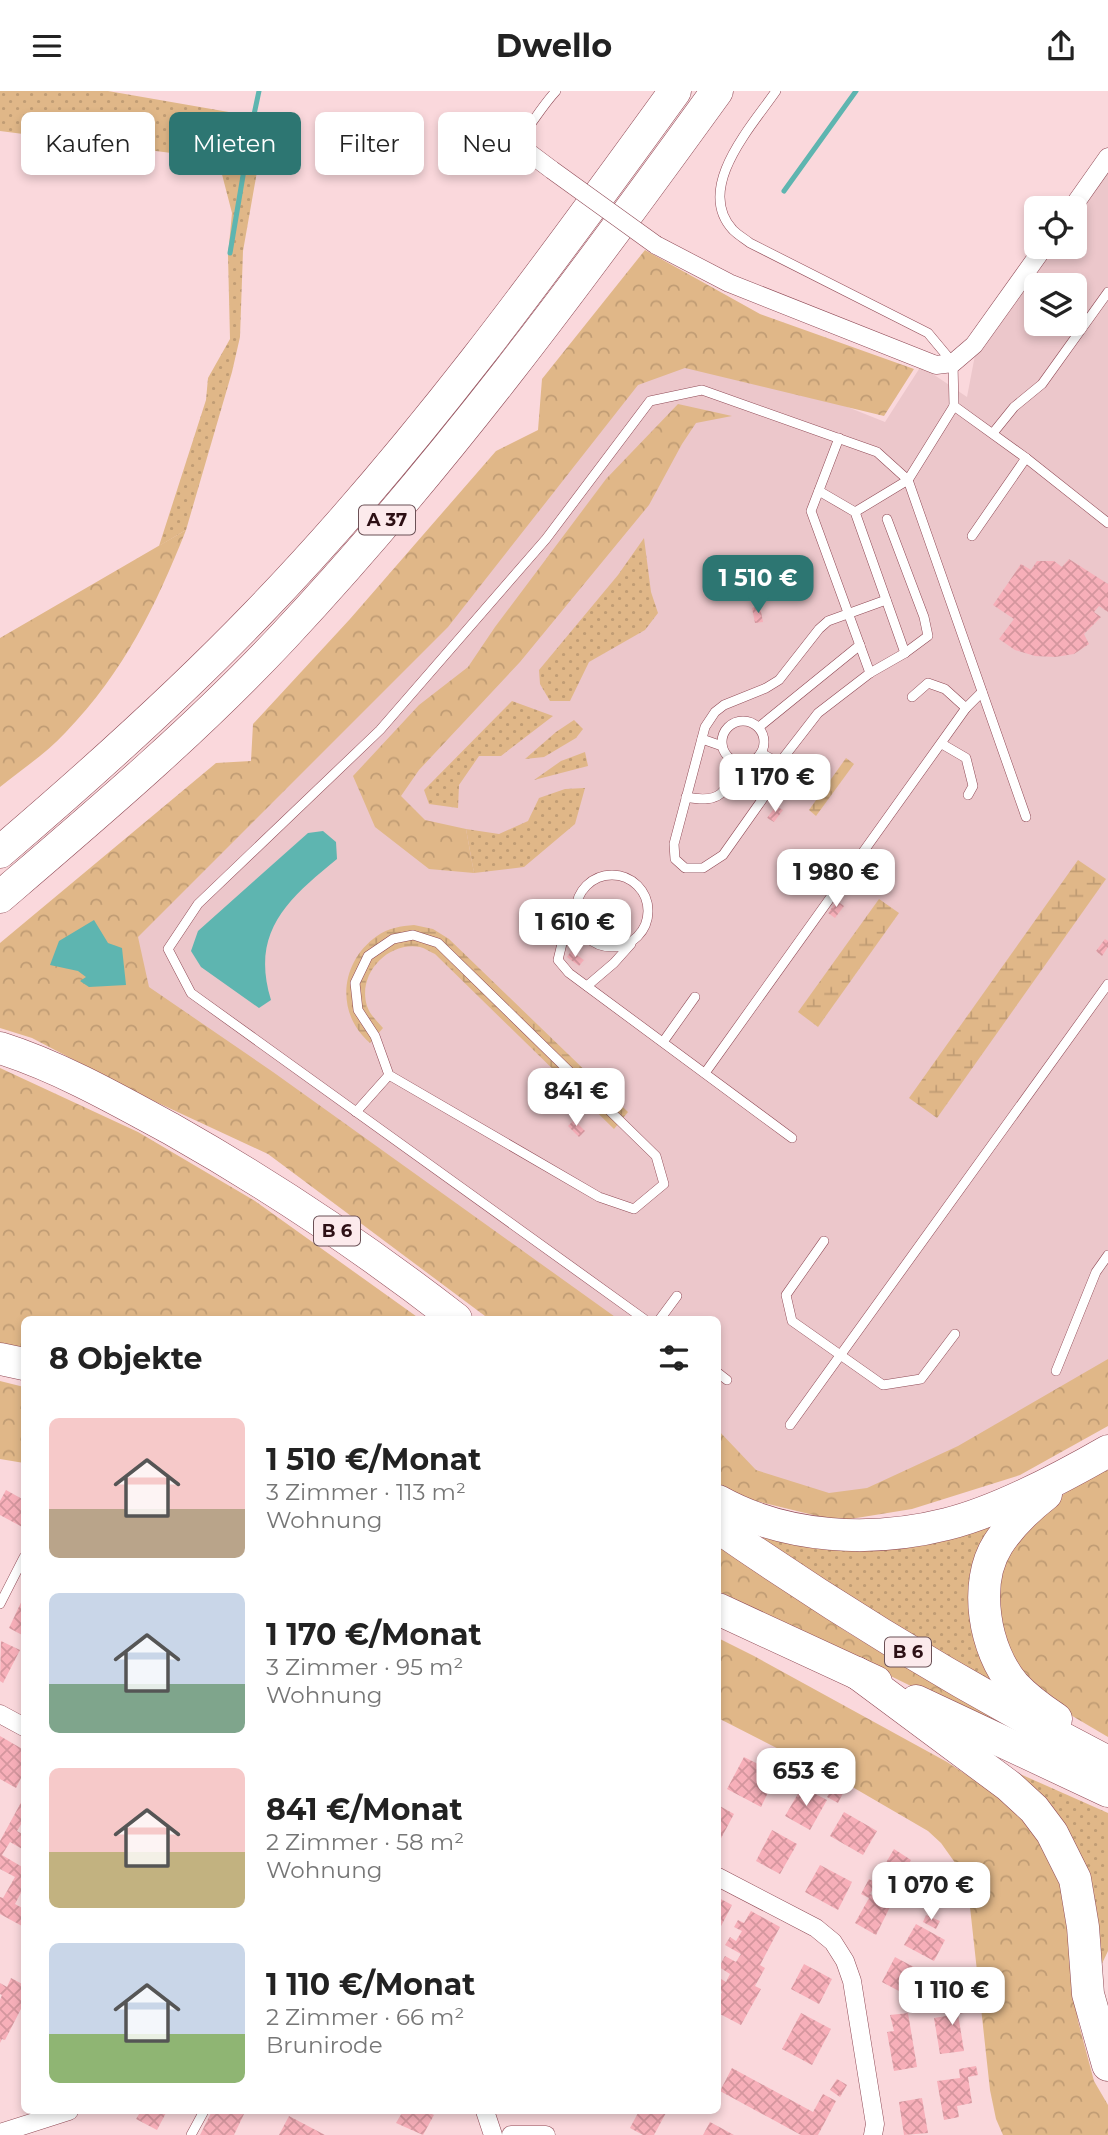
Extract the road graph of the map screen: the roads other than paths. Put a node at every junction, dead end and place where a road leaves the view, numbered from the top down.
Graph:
1 (556, 91) edge
2 (675, 91) edge
3 (717, 91) edge
4 (776, 91) edge
5 (536, 118) edge
6 (1108, 157) edge
7 (536, 158) edge
8 (1080, 196) edge
9 (1035, 259) edge
10 (1106, 299) edge
11 (953, 363) junction
12 (954, 406) junction
13 (993, 433) junction
14 (839, 438) junction
15 (1026, 458) junction
16 (908, 480) junction
17 (819, 491) junction
18 (855, 512) junction
19 (887, 519) dead end
20 (1108, 523) edge
21 (972, 536) dead end
22 (886, 600) junction
23 (848, 614) junction
24 (860, 645) junction
25 (905, 653) junction
26 (870, 673) junction
27 (982, 692) junction
28 (912, 697) dead end
29 (736, 701) junction
30 (966, 708) junction
31 (738, 721) junction
32 (759, 727) junction
33 (702, 739) junction
34 (942, 744) junction
35 (722, 746) junction
36 (761, 753) junction
37 (737, 762) junction
38 (779, 763) junction
39 (968, 795) dead end
40 (686, 797) junction
41 (1026, 817) dead end
42 (0, 852) edge
43 (0, 897) edge
44 (577, 908) junction
45 (635, 939) junction
46 (1108, 984) edge
47 (587, 986) junction
48 (695, 997) dead end
49 (663, 1042) junction
50 (0, 1048) edge
51 (705, 1073) junction
52 (389, 1075) junction
53 (356, 1111) junction
54 (792, 1138) dead end
55 (824, 1241) dead end
56 (1108, 1255) edge
57 (677, 1296) dead end
58 (452, 1316) edge
59 (640, 1316) edge
60 (662, 1316) edge
61 (955, 1334) dead end
62 (841, 1355) junction
63 (0, 1359) edge
64 (21, 1363) edge
65 (1056, 1371) dead end
66 (721, 1375) edge
67 (727, 1380) dead end
68 (790, 1425) dead end
69 (1097, 1457) edge
70 (721, 1503) edge
71 (721, 1529) edge
72 (21, 1563) edge
73 (0, 1604) edge
74 (721, 1610) edge
75 (857, 1673) junction
76 (0, 1714) edge
77 (21, 1725) edge
78 (1108, 1762) edge
79 (1108, 1791) edge
80 (721, 1881) edge
81 (1108, 1982) edge
82 (1107, 2063) edge
83 (60, 2114) edge
84 (202, 2114) edge
85 (486, 2114) edge
86 (0, 2133) edge
87 (191, 2135) edge
88 (493, 2135) edge
89 (511, 2135) edge
90 (546, 2135) edge
91 (873, 2135) edge

1 - 5 lane
2 - 42 highway, A 37
3 - 43 highway, A 37
4 - 11 lane
6 - 8 street
7 - 11 street, bridge
9 - 11 street
10 - 13 lane
11 - 12 lane
12 - 13 lane
12 - 16 lane
13 - 15 lane
14 - 16 lane
14 - 17 lane
14 - 53 lane
15 - 20 lane
15 - 21 lane
16 - 18 lane
16 - 27 lane
17 - 18 lane
17 - 23 lane
18 - 22 lane
19 - 25 lane
22 - 23 lane
22 - 25 lane
23 - 24 lane
23 - 29 lane
24 - 26 lane
24 - 32 lane
25 - 26 lane
26 - 38 lane
27 - 30 lane
27 - 41 lane
28 - 30 lane
29 - 31 lane
29 - 33 lane
30 - 34 lane
31 - 32 lane
31 - 35 lane
32 - 36 lane
33 - 35 lane
33 - 40 lane
34 - 39 lane
34 - 51 lane
35 - 37 lane
36 - 37 lane
36 - 38 lane
37 - 40 lane
38 - 40 lane
44 - 45 lane
44 - 45 lane
44 - 47 lane
45 - 47 lane
46 - 62 lane
47 - 49 lane
48 - 49 lane
49 - 51 lane
50 - 58 highway, B 6
51 - 54 lane
52 - 52 lane
52 - 53 lane
53 - 59 lane
55 - 62 lane
56 - 65 lane
57 - 60 lane
61 - 62 lane
62 - 68 lane
63 - 64 highway
66 - 67 lane
69 - 70 highway
69 - 78 highway
71 - 78 highway, B 6
72 - 73 lane
74 - 75 highway, B 6
75 - 79 highway, B 6
75 - 82 highway
76 - 77 street
80 - 91 street
81 - 82 highway
83 - 86 street
84 - 87 lane
85 - 88 street
89 - 90 street

